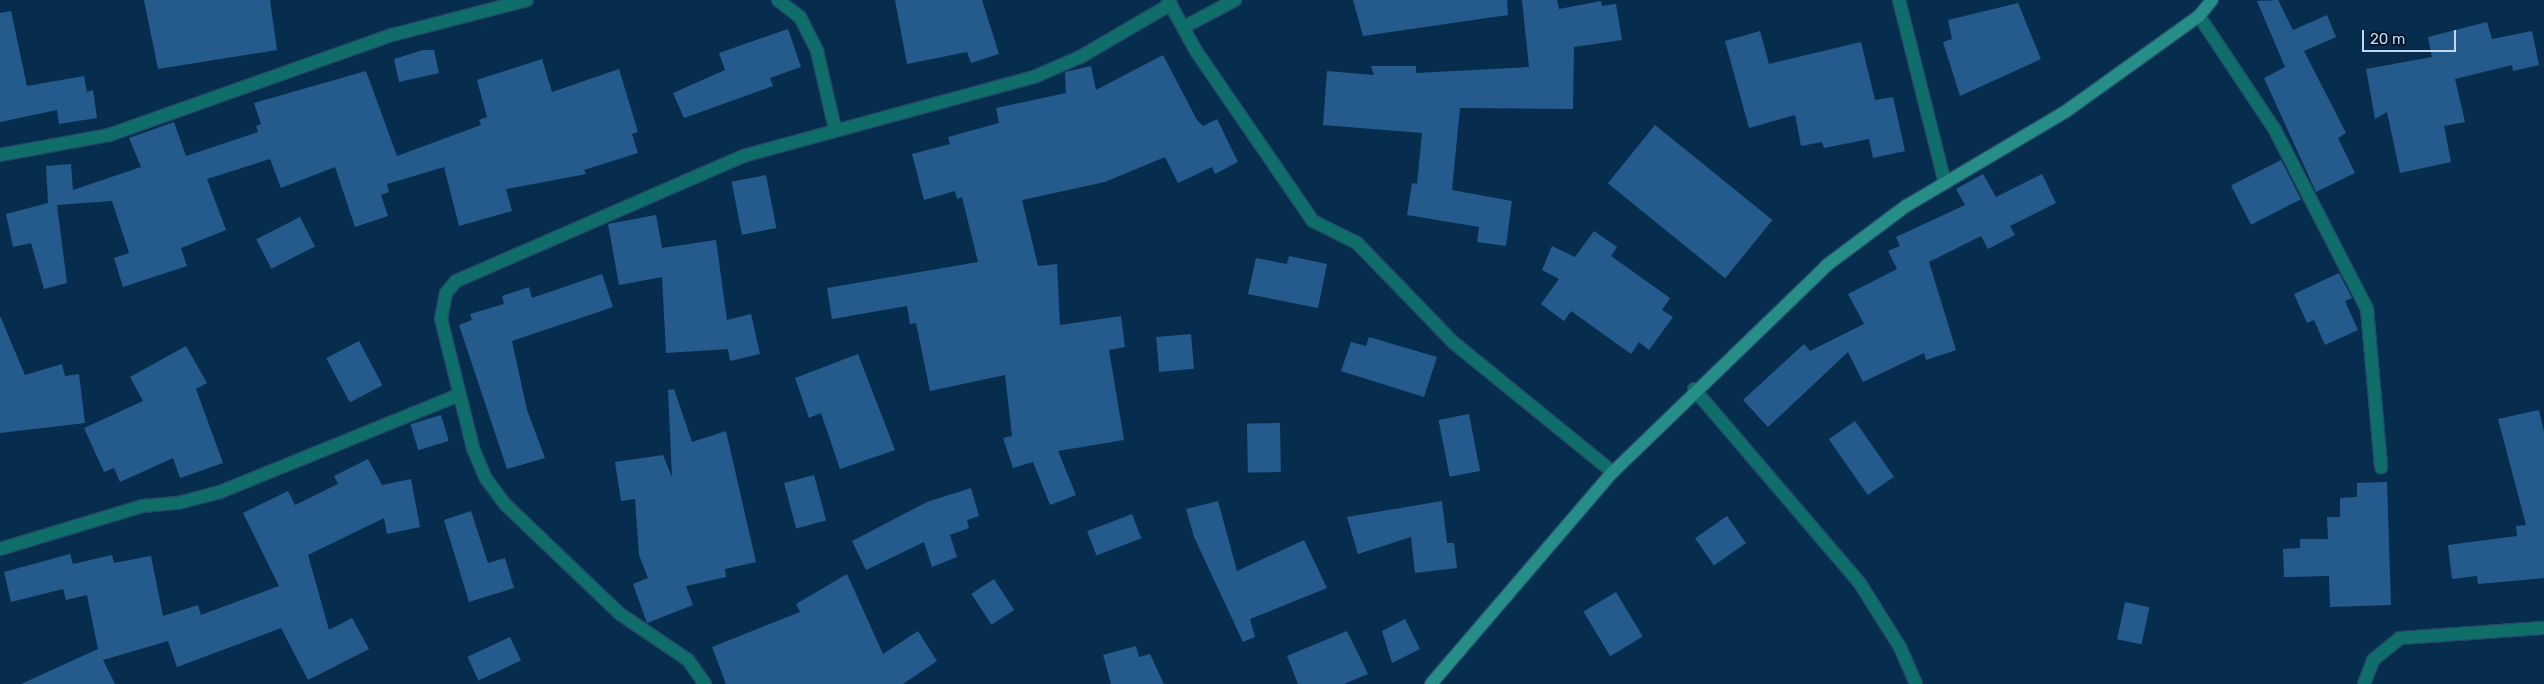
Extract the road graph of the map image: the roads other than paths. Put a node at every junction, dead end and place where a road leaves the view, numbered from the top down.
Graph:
1 (527, 0) edge
2 (778, 0) edge
3 (1235, 0) edge
4 (1899, 0) edge
5 (2212, 0) edge
6 (1170, 2) edge
7 (2199, 16) junction
8 (1184, 27) junction
9 (835, 129) junction
10 (0, 155) edge
11 (1945, 183) junction
12 (1694, 389) junction
13 (459, 395) junction
14 (2381, 467) dead end
15 (1613, 472) junction
16 (0, 549) edge
17 (2544, 628) edge
18 (705, 684) edge
19 (1431, 684) edge
20 (1916, 684) edge
21 (2364, 684) edge

1 - 10 street
2 - 9 street
3 - 8 street
4 - 11 street
5 - 7 street
6 - 8 street
6 - 9 street
7 - 11 street
7 - 14 street
8 - 15 street
9 - 13 street
11 - 12 street
12 - 15 street
12 - 20 street
13 - 16 street
13 - 18 street
15 - 19 street
17 - 21 street

